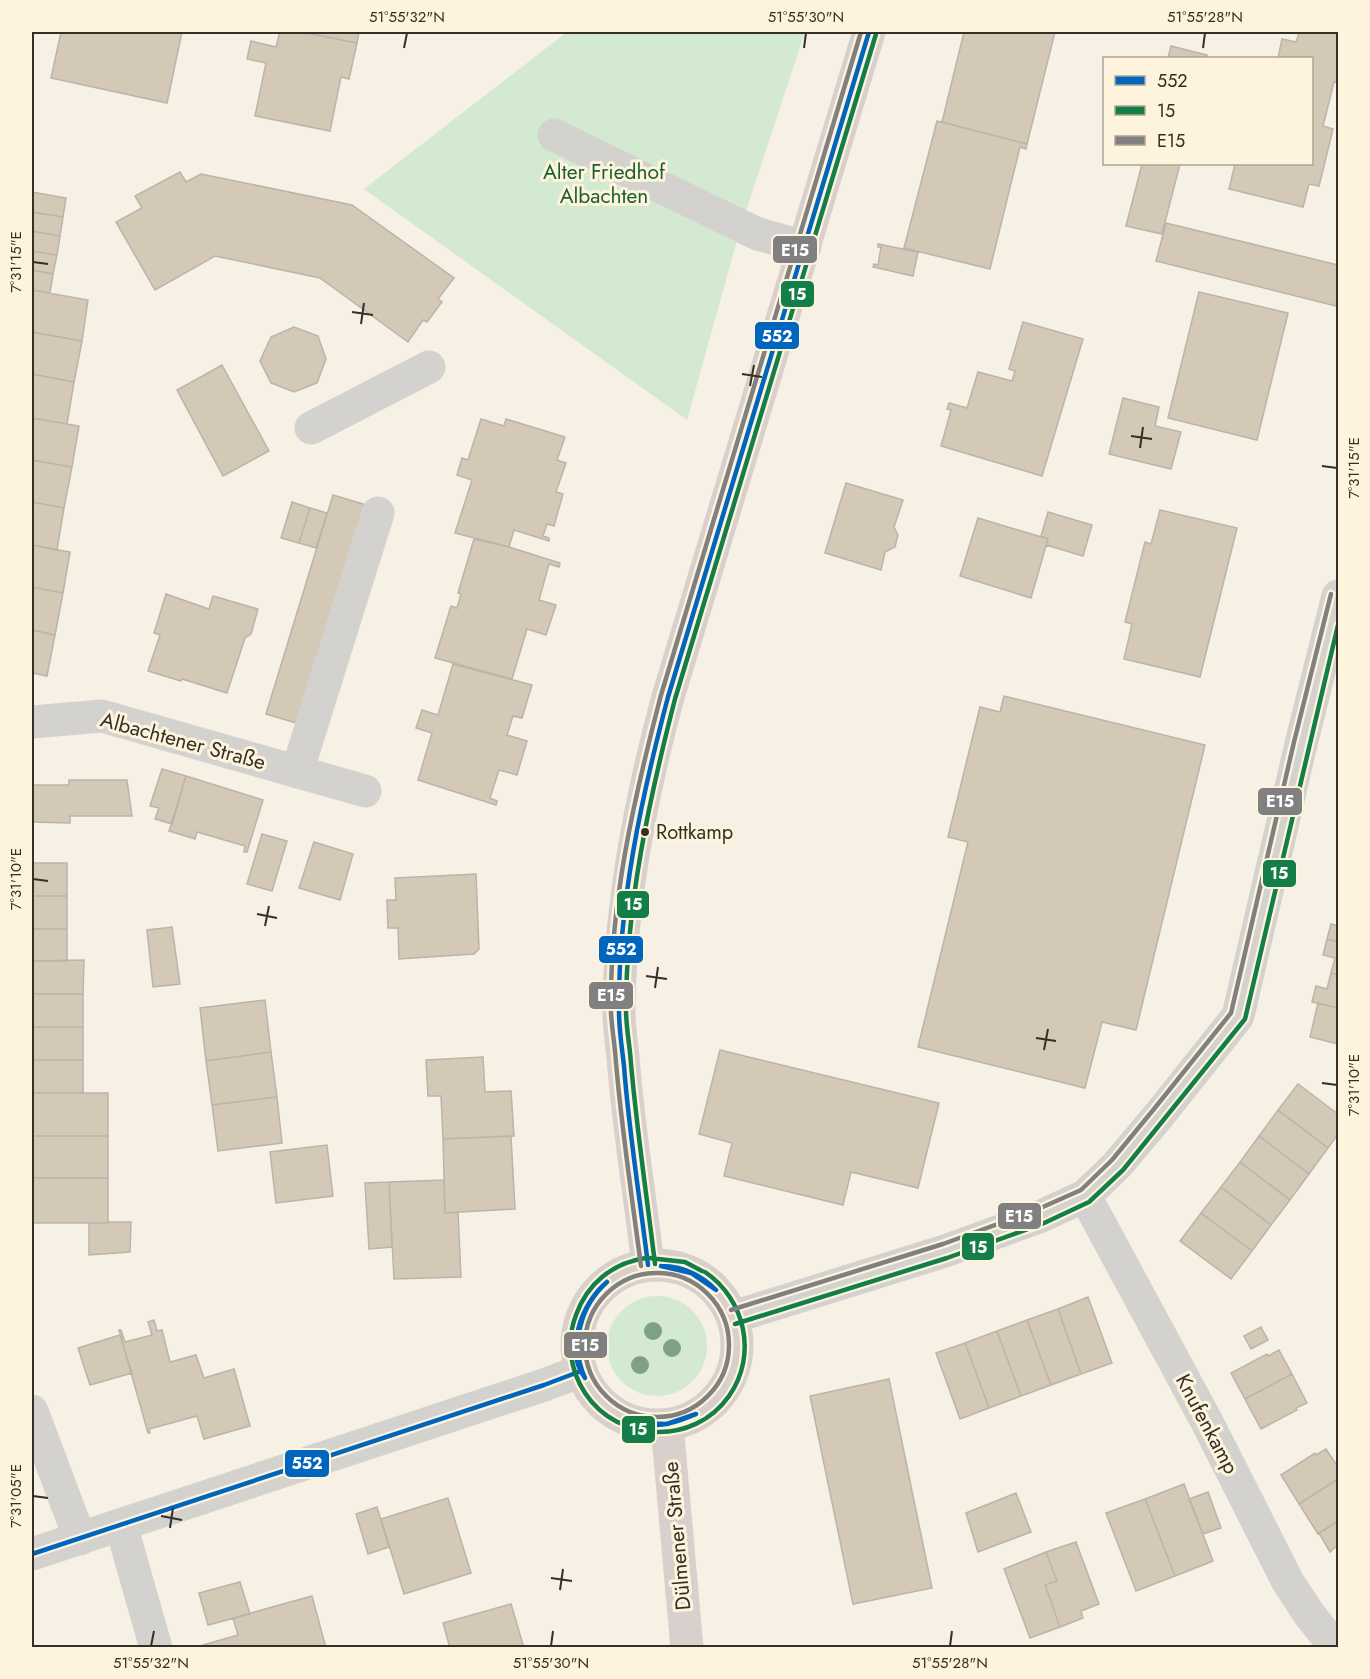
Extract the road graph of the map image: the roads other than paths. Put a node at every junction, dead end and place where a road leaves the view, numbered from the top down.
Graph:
1 (869, 32) edge
2 (554, 135) dead end
3 (805, 247) junction
4 (429, 367) dead end
5 (311, 428) dead end
6 (378, 513) dead end
7 (1338, 596) edge
8 (1327, 695) edge
9 (32, 722) edge
10 (297, 772) junction
11 (365, 791) dead end
12 (1085, 1196) junction
13 (648, 1264) junction
14 (733, 1317) junction
15 (581, 1371) junction
16 (32, 1411) edge
17 (667, 1425) junction
18 (121, 1525) junction
19 (80, 1539) junction
20 (32, 1554) edge
21 (156, 1647) edge
22 (687, 1647) edge
23 (1336, 1647) edge

1 - 3 main road
2 - 3 street
3 - 13 main road
4 - 5 street
6 - 10 street
7 - 8 street
8 - 12 street
9 - 10 street, Albachtener Straße
10 - 11 street, Albachtener Straße
12 - 14 street
12 - 23 street, Knufenkamp
13 - 14 main road
13 - 15 main road
14 - 17 main road
15 - 17 main road
15 - 18 street
16 - 19 street
17 - 22 main road, Dülmener Straße
18 - 19 street
18 - 21 street
19 - 20 street

